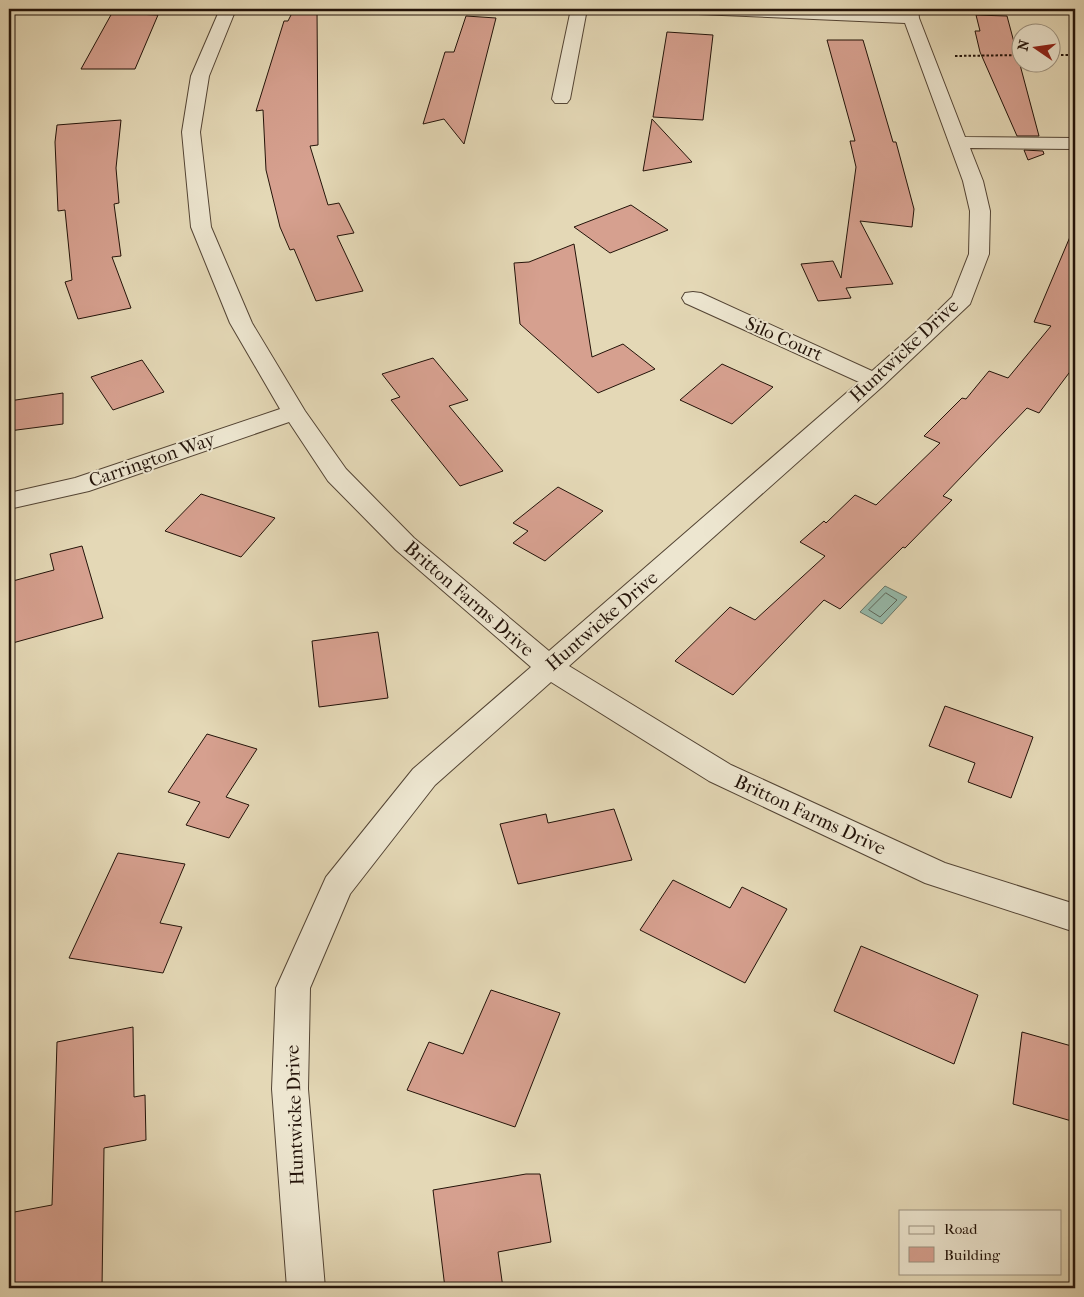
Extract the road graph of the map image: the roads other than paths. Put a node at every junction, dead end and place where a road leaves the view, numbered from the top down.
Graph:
1 (228, 9) edge
2 (579, 9) edge
3 (698, 9) edge
4 (910, 13) edge
5 (561, 99) dead end
6 (959, 142) junction
7 (1075, 143) edge
8 (693, 298) dead end
9 (875, 381) junction
10 (294, 412) junction
11 (9, 501) edge
12 (549, 668) junction
13 (1075, 918) edge
14 (306, 1288) edge

1 - 10 street, Britton Farms Drive
2 - 5 street
3 - 4 street
4 - 6 street, Huntwicke Drive
6 - 7 street
6 - 9 street, Huntwicke Drive
8 - 9 street, Silo Court
9 - 12 street, Huntwicke Drive
10 - 11 street, Carrington Way
10 - 12 street, Britton Farms Drive
12 - 13 street, Britton Farms Drive
12 - 14 street, Huntwicke Drive

